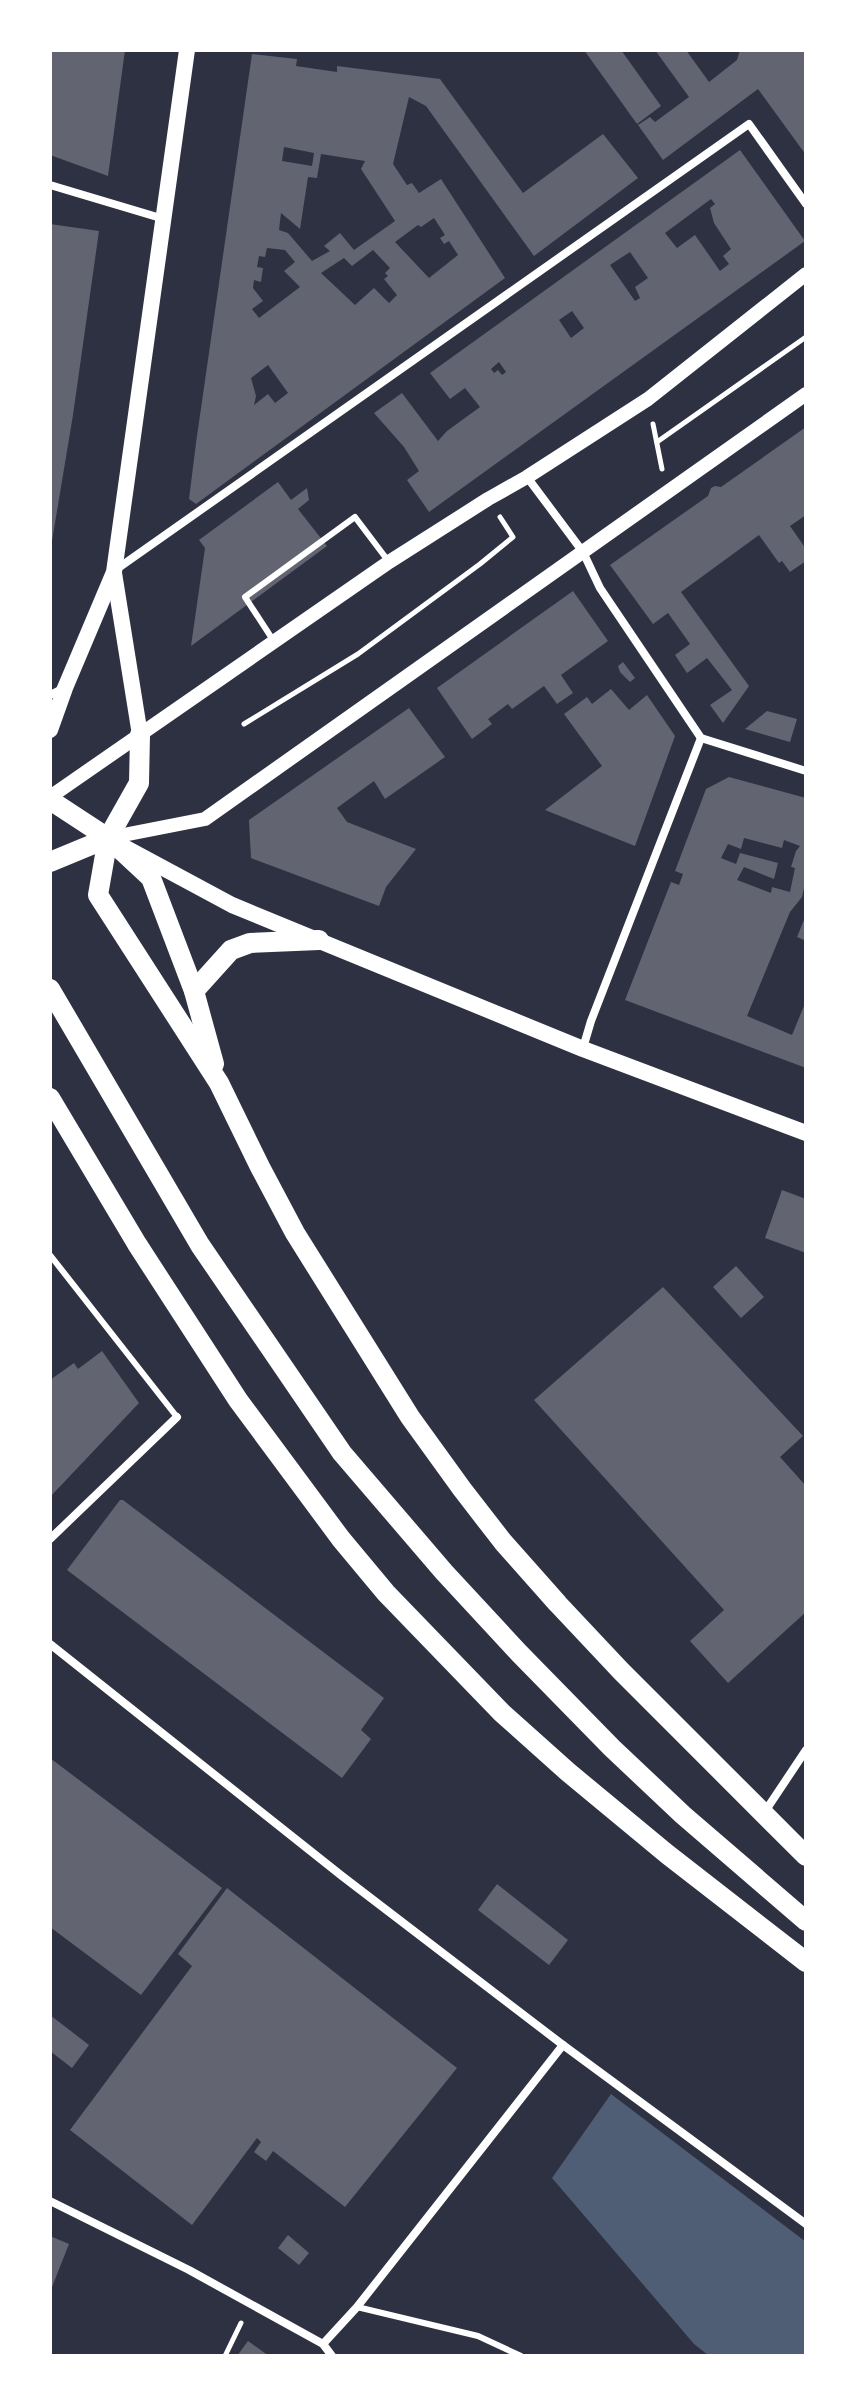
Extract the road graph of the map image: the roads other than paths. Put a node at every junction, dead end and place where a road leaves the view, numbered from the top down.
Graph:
1 (187, 50) edge
2 (50, 185) edge
3 (806, 204) edge
4 (165, 219) junction
5 (806, 274) edge
6 (806, 394) edge
7 (527, 477) junction
8 (583, 552) junction
9 (389, 562) junction
10 (114, 572) junction
11 (274, 641) junction
12 (57, 692) edge
13 (50, 730) edge
14 (140, 735) junction
15 (701, 738) junction
16 (806, 771) edge
17 (50, 798) edge
18 (108, 838) junction
19 (50, 862) edge
20 (319, 940) junction
21 (50, 989) edge
22 (194, 991) junction
23 (583, 1049) junction
24 (219, 1083) junction
25 (50, 1098) edge
26 (806, 1133) edge
27 (50, 1255) edge
28 (177, 1417) joint
29 (50, 1539) edge
30 (50, 1644) edge
31 (806, 1750) edge
32 (764, 1814) junction
33 (806, 1856) edge
34 (806, 1921) edge
35 (806, 1962) edge
36 (563, 2045) junction
37 (50, 2201) edge
38 (806, 2224) edge
39 (357, 2307) junction
40 (323, 2344) junction
41 (332, 2356) edge
42 (521, 2356) edge

1 - 4 main road
2 - 4 street
3 - 10 street
4 - 10 main road
5 - 7 street
6 - 8 street
7 - 8 street
7 - 9 street
8 - 15 street
8 - 18 street
9 - 11 street
9 - 11 lane
10 - 12 main road
10 - 14 main road
11 - 14 street
12 - 13 main road
14 - 17 street
14 - 18 main road
15 - 16 street
15 - 23 street
17 - 18 main road
18 - 19 main road
18 - 20 main road
18 - 22 main road
18 - 24 main road
20 - 22 main road
20 - 23 main road
21 - 34 main road
22 - 24 main road
23 - 26 main road
24 - 32 main road
25 - 35 main road
27 - 28 lane
28 - 29 street
30 - 36 street
31 - 32 street
32 - 33 main road
36 - 38 street
36 - 39 street
37 - 40 street
39 - 40 street
39 - 42 lane
40 - 41 street

